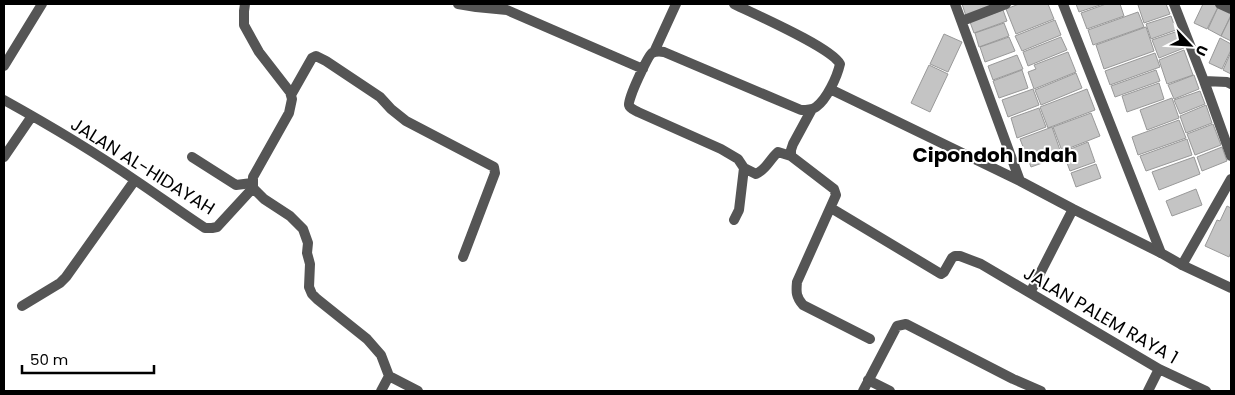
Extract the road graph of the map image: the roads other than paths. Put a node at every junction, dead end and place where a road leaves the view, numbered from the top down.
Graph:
1 (42, 4) edge
2 (245, 4) edge
3 (458, 4) edge
4 (676, 4) edge
5 (734, 4) edge
6 (955, 4) edge
7 (1006, 4) edge
8 (1063, 4) edge
9 (1174, 4) edge
10 (1220, 4) edge
11 (1231, 9) edge
12 (962, 21) junction
13 (654, 52) junction
14 (4, 66) edge
15 (643, 69) junction
16 (1204, 80) junction
17 (1231, 84) edge
18 (830, 89) junction
19 (291, 95) junction
20 (4, 100) edge
21 (812, 109) junction
22 (32, 116) junction
23 (791, 156) junction
24 (1231, 156) edge
25 (4, 157) edge
26 (192, 158) dead end
27 (744, 168) junction
28 (1231, 179) edge
29 (135, 180) junction
30 (1020, 181) junction
31 (252, 186) junction
32 (831, 208) junction
33 (1072, 209) junction
34 (734, 220) dead end
35 (1161, 252) junction
36 (463, 257) dead end
37 (1182, 264) junction
38 (1231, 288) edge
39 (1030, 293) junction
40 (22, 306) dead end
41 (870, 339) dead end
42 (1159, 368) junction
43 (389, 376) junction
44 (868, 380) junction
45 (381, 391) edge
46 (418, 391) edge
47 (862, 391) edge
48 (890, 391) edge
49 (1041, 391) edge
50 (1148, 391) edge
51 (1206, 391) edge

1 - 14 street
2 - 19 street
3 - 15 street
4 - 13 street
5 - 18 street
6 - 12 street
7 - 12 street
8 - 35 street
9 - 16 street
10 - 11 street
12 - 30 street
13 - 15 street
13 - 21 street
15 - 27 street
16 - 17 street
16 - 24 street
18 - 21 street
18 - 30 street
19 - 31 street, JALAN AL-HIDAYAH
19 - 36 street, JALAN AL-HIDAYAH
20 - 22 street, JALAN AL-HIDAYAH
21 - 23 street
22 - 25 street
22 - 29 street, JALAN AL-HIDAYAH
23 - 27 street
23 - 32 street
26 - 31 street
27 - 34 street
28 - 37 street
29 - 31 street, JALAN AL-HIDAYAH
29 - 40 street
30 - 33 street
31 - 43 street
32 - 39 street, JALAN PALEM RAYA 1
32 - 41 street
33 - 35 street
33 - 39 street
35 - 37 street
37 - 38 street
39 - 42 street, JALAN PALEM RAYA 1
42 - 50 street
42 - 51 street, JALAN PALEM RAYA 1
43 - 45 street
43 - 46 street
44 - 47 street
44 - 48 street
44 - 49 street

